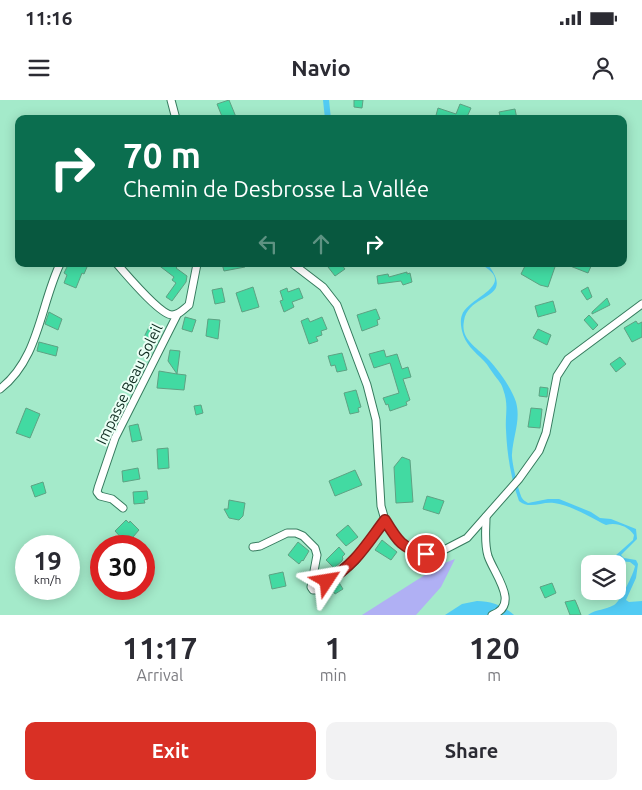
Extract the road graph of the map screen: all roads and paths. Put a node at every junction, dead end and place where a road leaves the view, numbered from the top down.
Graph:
1 (171, 100) edge
2 (175, 115) edge
3 (59, 267) edge
4 (120, 267) edge
5 (196, 267) edge
6 (304, 267) edge
7 (642, 304) edge
8 (177, 314) junction
9 (0, 389) edge
10 (123, 508) dead end
11 (486, 517) junction
12 (385, 520) junction
13 (253, 548) dead end
14 (492, 615) edge

1 - 2 street
3 - 9 street
4 - 8 street
5 - 8 street, Impasse Beau Soleil
6 - 12 street
7 - 11 street
8 - 10 street, Impasse Beau Soleil
11 - 12 street
11 - 14 street
12 - 13 street

